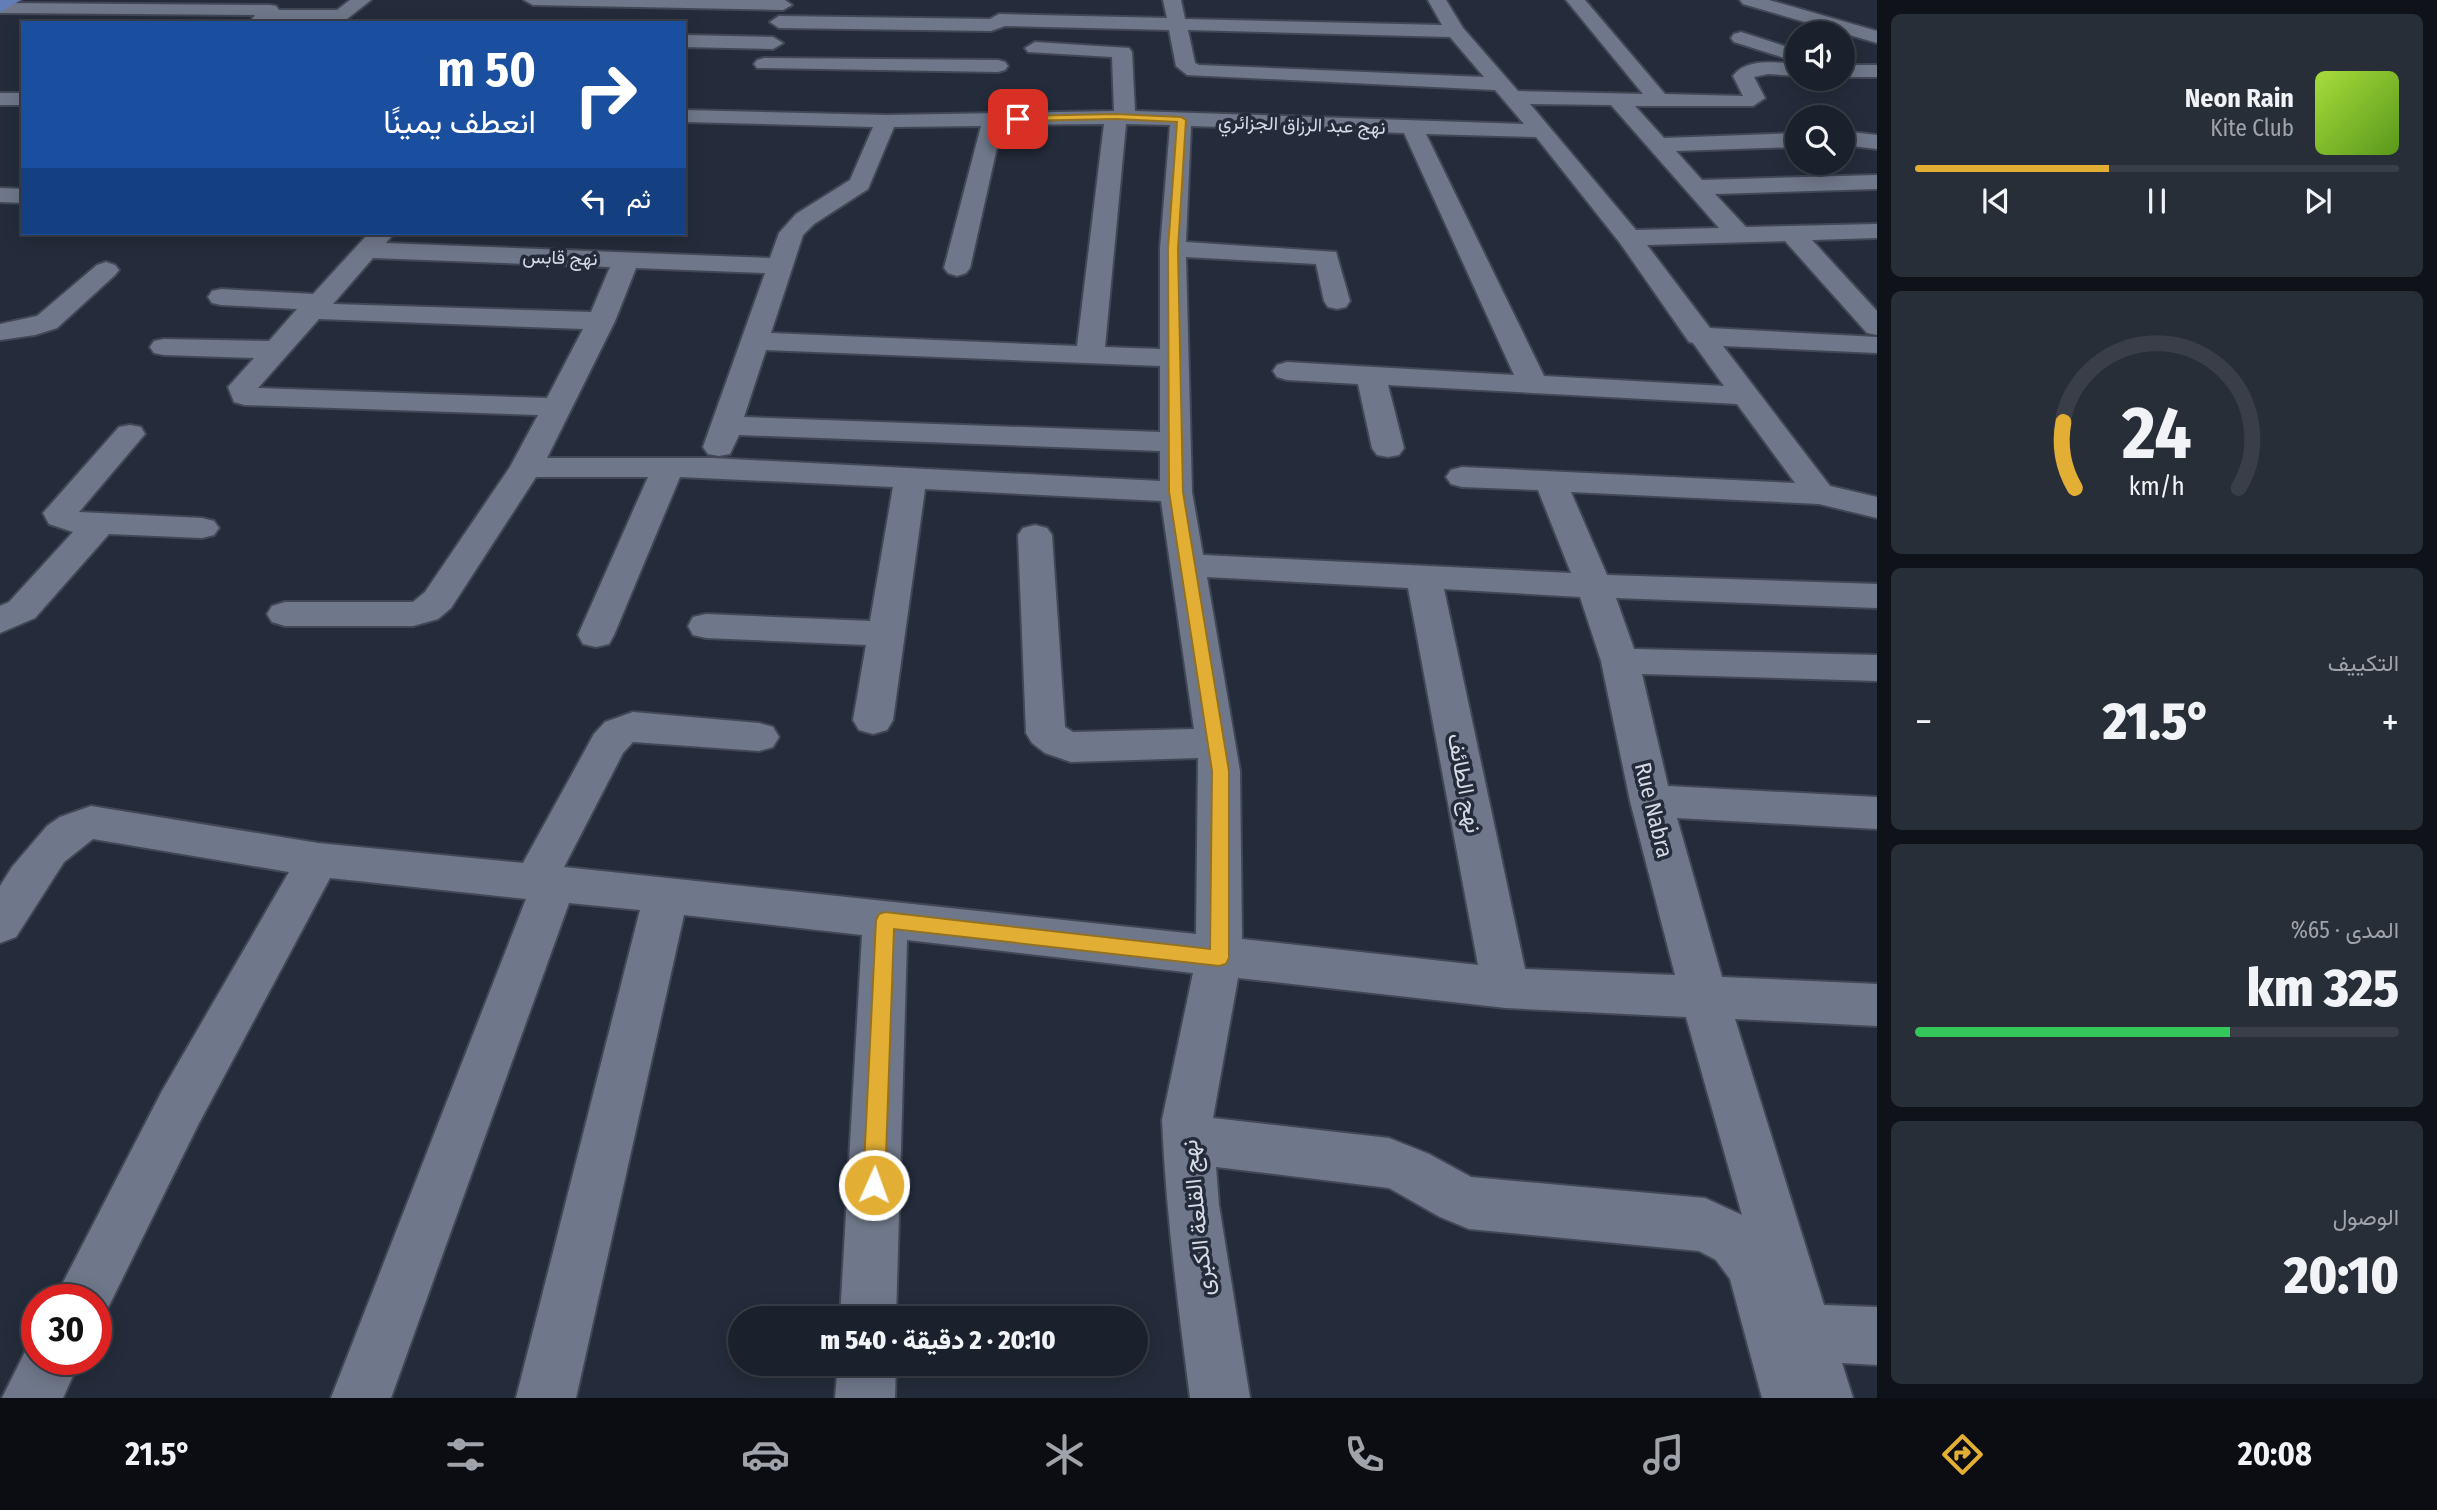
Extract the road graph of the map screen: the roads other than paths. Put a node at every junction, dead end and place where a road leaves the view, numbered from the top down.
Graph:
1 (12, 0) edge
2 (362, 0) edge
3 (533, 0) edge
4 (883, 0) edge
5 (906, 0) edge
6 (1002, 0) edge
7 (1077, 0) edge
8 (1172, 0) edge
9 (1437, 0) edge
10 (1575, 0) edge
11 (1749, 0) edge
12 (668, 3) junction
13 (0, 8) edge
14 (782, 9) edge
15 (1347, 9) dead end
16 (520, 15) dead end
17 (262, 19) edge
18 (999, 20) junction
19 (659, 21) edge
20 (1077, 21) junction
21 (1176, 23) junction
22 (874, 24) junction
23 (899, 24) junction
24 (1297, 26) junction
25 (1356, 27) junction
26 (1455, 31) junction
27 (1877, 37) edge
28 (1741, 38) dead end
29 (686, 41) edge
30 (773, 43) junction
31 (1035, 48) dead end
32 (1785, 52) edge
33 (764, 64) junction
34 (998, 66) dead end
35 (1785, 70) edge
36 (1855, 71) edge
37 (1877, 71) edge
38 (1315, 76) junction
39 (1506, 90) junction
40 (0, 99) edge
41 (21, 99) edge
42 (1618, 100) junction
43 (1660, 101) junction
44 (686, 116) edge
45 (1121, 117) junction
46 (744, 118) junction
47 (993, 119) junction
48 (1181, 120) junction
49 (886, 121) junction
50 (1412, 127) junction
51 (1542, 131) junction
52 (1855, 139) edge
53 (1785, 140) edge
54 (1877, 142) edge
55 (1659, 145) junction
56 (1877, 182) edge
57 (1697, 187) junction
58 (0, 195) edge
59 (21, 196) edge
60 (1877, 231) edge
61 (1793, 235) junction
62 (1740, 236) junction
63 (1629, 238) junction
64 (373, 241) edge
65 (1173, 249) junction
66 (626, 260) junction
67 (779, 266) junction
68 (957, 268) dead end
69 (106, 270) dead end
70 (221, 298) dead end
71 (1336, 301) dead end
72 (313, 306) junction
73 (601, 321) junction
74 (1877, 327) edge
75 (3, 334) edge
76 (1699, 336) junction
77 (755, 341) junction
78 (1877, 345) edge
79 (164, 347) dead end
80 (275, 350) junction
81 (1090, 355) junction
82 (1175, 358) junction
83 (1287, 371) dead end
84 (1371, 377) junction
85 (1533, 384) junction
86 (1746, 396) junction
87 (558, 407) junction
88 (727, 425) junction
89 (130, 434) dead end
90 (986, 435) junction
91 (1175, 442) junction
92 (1388, 448) dead end
93 (526, 467) junction
94 (668, 468) junction
95 (712, 468) junction
96 (1462, 477) dead end
97 (911, 478) junction
98 (989, 482) junction
99 (1551, 482) junction
100 (1176, 492) junction
101 (1819, 494) junction
102 (1877, 508) edge
103 (100, 523) junction
104 (202, 528) dead end
105 (1035, 535) dead end
106 (1186, 565) junction
107 (1424, 578) junction
108 (1594, 586) junction
109 (1877, 596) edge
110 (285, 614) dead end
111 (1, 622) edge
112 (706, 626) dead end
113 (885, 634) junction
114 (596, 635) dead end
115 (1619, 661) junction
116 (1877, 668) edge
117 (873, 720) dead end
118 (759, 737) dead end
119 (1215, 744) junction
120 (1651, 801) junction
121 (1877, 813) edge
122 (318, 860) junction
123 (544, 884) junction
124 (666, 895) junction
125 (885, 920) junction
126 (0, 924) edge
127 (1219, 958) junction
128 (1506, 988) junction
129 (1704, 996) junction
130 (1877, 1005) edge
131 (1187, 1139) junction
132 (90, 1284) edge
133 (869, 1306) edge
134 (1803, 1333) junction
135 (1877, 1336) edge
136 (44, 1375) edge
137 (866, 1376) edge
138 (32, 1398) edge
139 (361, 1398) edge
140 (546, 1398) edge
141 (865, 1398) edge
142 (1220, 1398) edge
143 (1792, 1398) edge
144 (1823, 1398) edge

1 - 13 main road
2 - 17 street
3 - 12 street
3 - 16 street
4 - 22 street
5 - 23 street
6 - 18 street
7 - 20 street
8 - 21 street
9 - 26 street
10 - 43 street
11 - 27 street
12 - 14 street
12 - 19 street
13 - 17 street
14 - 22 street
14 - 30 street
15 - 25 street
18 - 20 street
18 - 23 street
20 - 21 street
21 - 24 street
21 - 38 street
22 - 23 street
24 - 25 street
24 - 38 street
25 - 26 street
26 - 39 street
28 - 32 street
29 - 30 street
30 - 33 street
31 - 45 street
33 - 34 street
33 - 46 street
35 - 43 street
36 - 37 street
38 - 39 street
39 - 42 street
39 - 51 street
40 - 41 street
42 - 43 street
42 - 55 street
44 - 46 street, نهج عبد الرزاق الجزائري
45 - 47 street, نهج عبد الرزاق الجزائري
45 - 48 street, نهج عبد الرزاق الجزائري
45 - 81 street
46 - 49 street, نهج عبد الرزاق الجزائري
47 - 49 street, نهج عبد الرزاق الجزائري
47 - 68 street
48 - 50 street, نهج عبد الرزاق الجزائري
48 - 65 street, نهج القلعة الكبرى
49 - 67 street
50 - 51 street, نهج عبد الرزاق الجزائري
50 - 85 street
51 - 63 street
52 - 54 street
53 - 55 street
55 - 57 street
56 - 57 street
57 - 62 street
58 - 59 street
60 - 61 street
61 - 62 street
61 - 74 street
62 - 63 street
63 - 76 street
64 - 66 street, نهج قابس
64 - 72 street
65 - 71 street
65 - 82 street, نهج القلعة الكبرى
66 - 67 street, نهج قابس
66 - 73 street
67 - 77 street
69 - 75 street
70 - 72 street
72 - 73 street
72 - 80 street
73 - 87 street
76 - 78 street
76 - 86 street
77 - 81 street
77 - 88 street
79 - 80 street
80 - 87 street
81 - 82 street
82 - 91 street, نهج القلعة الكبرى
83 - 84 street
84 - 85 street
84 - 92 street
85 - 86 street
86 - 101 street
87 - 93 street
88 - 90 street
88 - 95 street
89 - 103 street
90 - 91 street
90 - 98 street
91 - 100 street, نهج القلعة الكبرى
93 - 94 street
93 - 110 street
94 - 95 street
94 - 114 street
95 - 97 street
96 - 99 street
97 - 98 street
97 - 113 street
98 - 100 street
99 - 101 street
99 - 108 street, Rue Nabra
100 - 106 street, نهج القلعة الكبرى
101 - 102 street
103 - 104 street
103 - 111 street
105 - 119 street
106 - 107 street
106 - 119 street, نهج القلعة الكبرى
107 - 108 street
107 - 128 street, نهج الطائف
108 - 109 street
108 - 115 street, Rue Nabra
112 - 113 street
113 - 117 street
115 - 116 street
115 - 120 street, Rue Nabra
118 - 123 street
119 - 127 street, نهج القلعة الكبرى
120 - 121 street
120 - 129 street, Rue Nabra
122 - 123 street
122 - 126 street
122 - 132 street
123 - 124 street
123 - 139 street
124 - 125 street
124 - 140 street
125 - 127 street
125 - 133 street
127 - 128 street
127 - 131 street, نهج القلعة الكبرى
128 - 129 street
129 - 130 street
129 - 134 street, Rue Nabra
131 - 142 street, نهج القلعة الكبرى
131 - 143 street
134 - 135 street
134 - 144 street, Rue Nabra
136 - 138 street
137 - 141 street

